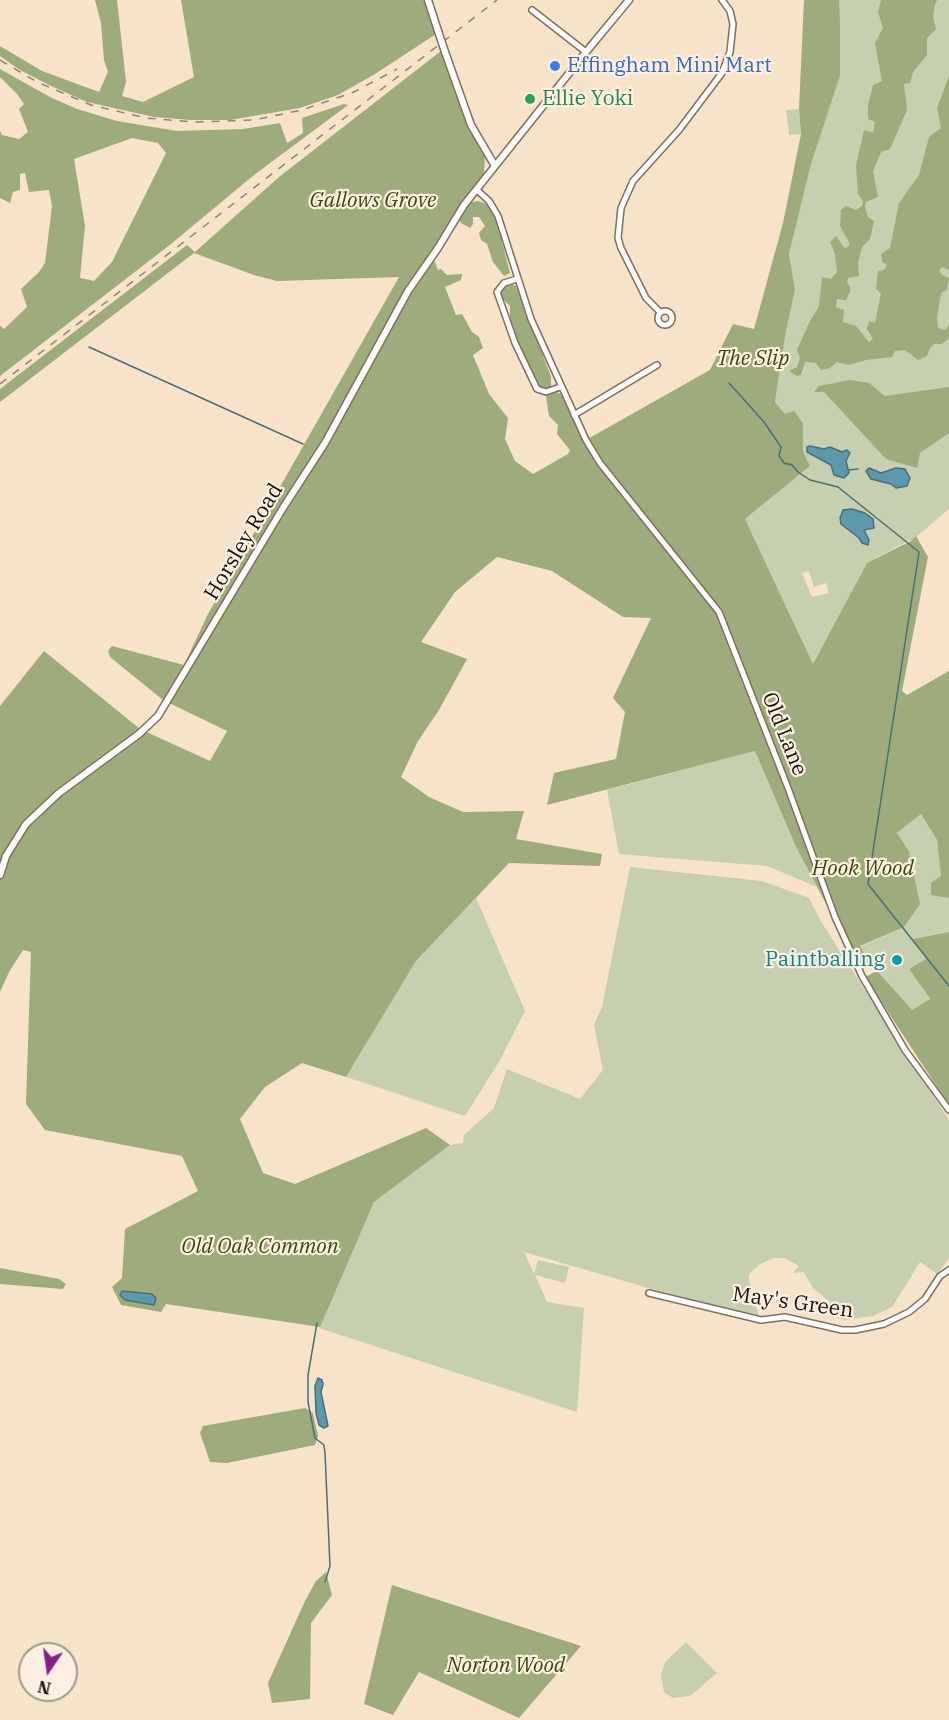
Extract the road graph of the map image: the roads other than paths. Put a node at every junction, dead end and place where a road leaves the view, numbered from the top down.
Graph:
1 (428, 0) edge
2 (629, 0) edge
3 (722, 0) edge
4 (532, 10) dead end
5 (586, 52) junction
6 (486, 150) junction
7 (502, 157) junction
8 (495, 166) junction
9 (477, 190) junction
10 (517, 279) junction
11 (660, 312) dead end
12 (657, 365) dead end
13 (560, 387) junction
14 (573, 415) junction
15 (0, 875) edge
16 (949, 1110) edge
17 (949, 1270) edge
18 (649, 1293) dead end

1 - 6 street, bridge
2 - 5 street, Horsley Road
3 - 11 street
4 - 5 street
5 - 7 street, Horsley Road
6 - 7 street
6 - 8 street
7 - 8 street, Horsley Road
8 - 9 street, Horsley Road
9 - 10 street, Old Lane
9 - 15 street, Horsley Road
10 - 13 street, Old Lane
10 - 13 street
12 - 14 street
13 - 14 street, Old Lane
14 - 16 street, Old Lane
17 - 18 street, May's Green

